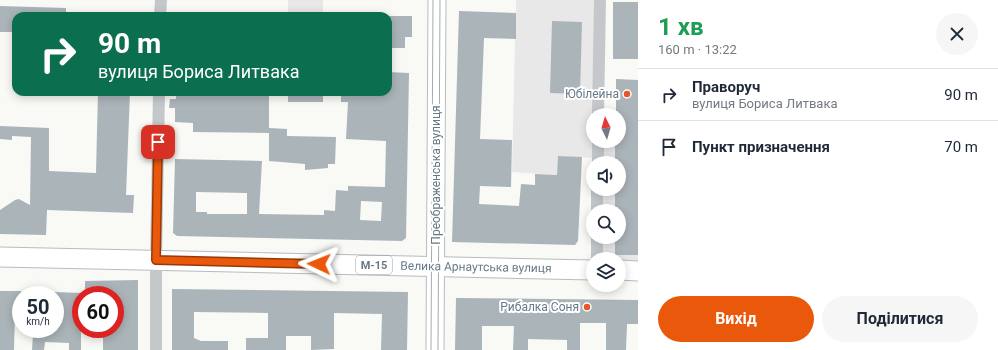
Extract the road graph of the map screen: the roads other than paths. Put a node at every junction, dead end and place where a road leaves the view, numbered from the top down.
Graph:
1 (161, 0) edge
2 (437, 0) edge
3 (600, 0) edge
4 (160, 12) edge
5 (159, 96) edge
6 (598, 108) edge
7 (0, 257) edge
8 (156, 260) junction
9 (435, 266) junction
10 (586, 270) edge
11 (626, 270) edge
12 (638, 271) edge
13 (156, 350) edge
14 (435, 350) edge

1 - 4 street
2 - 9 main road, Преображенська вулиця
3 - 6 street
5 - 8 street
7 - 8 main road, Велика Арнаутська вулиця / М-15
8 - 9 main road, Велика Арнаутська вулиця / М-15
8 - 13 street
9 - 10 main road, Велика Арнаутська вулиця / М-15
9 - 14 main road, Преображенська вулиця
11 - 12 main road

